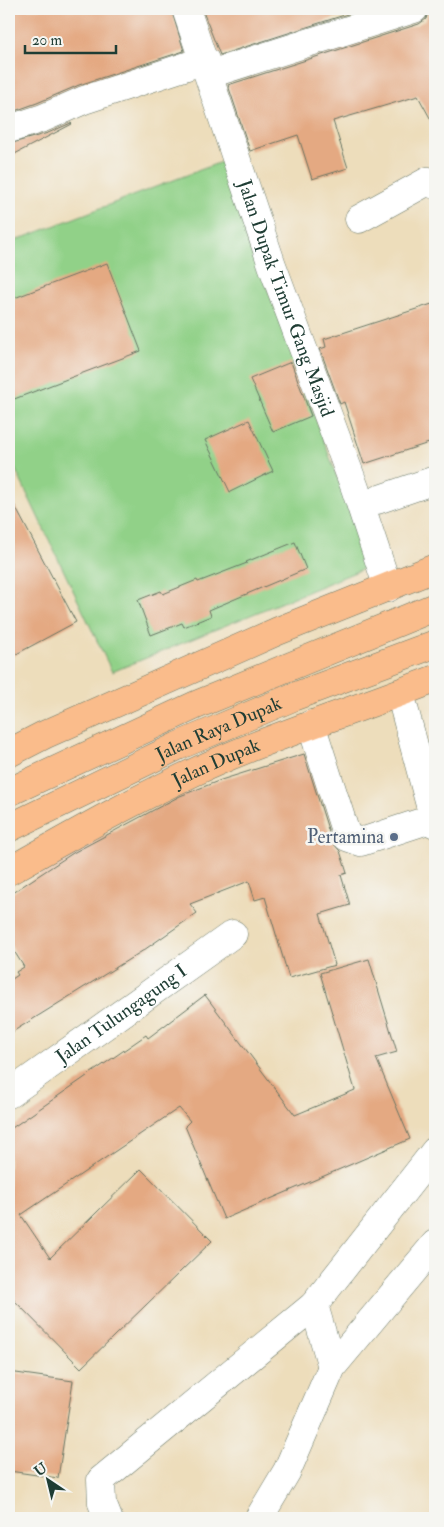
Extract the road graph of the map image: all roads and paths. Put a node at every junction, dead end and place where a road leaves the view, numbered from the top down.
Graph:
1 (186, 9) edge
2 (414, 9) edge
3 (207, 67) junction
4 (9, 129) edge
5 (435, 185) edge
6 (359, 219) dead end
7 (435, 480) edge
8 (377, 500) dead end
9 (435, 568) edge
10 (388, 588) junction
11 (435, 607) edge
12 (435, 644) edge
13 (435, 679) edge
14 (400, 693) junction
15 (311, 724) junction
16 (9, 753) edge
17 (134, 769) junction
18 (9, 792) edge
19 (143, 798) junction
20 (434, 821) edge
21 (9, 828) edge
22 (9, 871) edge
23 (233, 934) dead end
24 (9, 1094) edge
25 (435, 1151) edge
26 (435, 1244) edge
27 (314, 1305) junction
28 (332, 1367) junction
29 (108, 1518) edge
30 (259, 1518) edge

1 - 3 street, Jalan Dupak Timur Gang Masjid
2 - 3 street
3 - 4 street
3 - 10 street, Jalan Dupak Timur Gang Masjid
5 - 6 street
7 - 8 street
9 - 10 main road
10 - 16 main road
11 - 18 main road, Jalan Raya Dupak
12 - 17 main road, Jalan Raya Dupak
13 - 14 main road, Jalan Dupak
14 - 15 main road, Jalan Dupak
14 - 20 street
15 - 19 main road, Jalan Dupak
15 - 20 street
17 - 19 main road
17 - 21 main road, Jalan Raya Dupak
19 - 22 main road, Jalan Dupak
23 - 24 street, Jalan Tulungagung I
25 - 27 street
26 - 28 street
27 - 28 street
27 - 29 street
28 - 30 street

